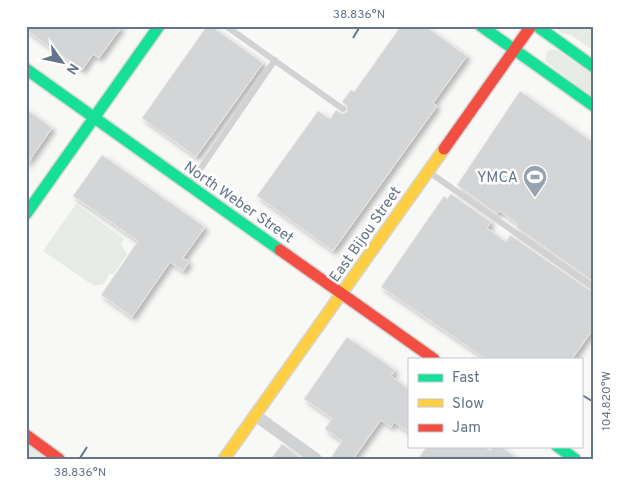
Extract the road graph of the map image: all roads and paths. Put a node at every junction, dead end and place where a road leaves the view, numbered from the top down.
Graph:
1 (159, 26) edge
2 (226, 26) edge
3 (481, 26) edge
4 (531, 26) edge
5 (537, 26) edge
6 (514, 50) junction
7 (275, 60) junction
8 (594, 67) edge
9 (26, 69) edge
10 (594, 106) edge
11 (343, 108) dead end
12 (94, 118) junction
13 (428, 171) junction
14 (189, 185) junction
15 (26, 214) edge
16 (594, 288) edge
17 (341, 293) junction
18 (433, 358) edge
19 (255, 415) junction
20 (26, 435) edge
21 (560, 448) edge
22 (59, 459) edge
23 (224, 459) edge
24 (316, 459) edge
25 (575, 459) edge

1 - 12 main road
2 - 7 lane
3 - 6 main road
4 - 6 main road, East Bijou Street
5 - 8 main road
6 - 10 main road
6 - 13 main road, East Bijou Street
7 - 11 lane
7 - 14 lane
9 - 12 main road, North Weber Street
12 - 14 main road, North Weber Street
12 - 15 main road
13 - 16 lane
13 - 17 main road, East Bijou Street
14 - 17 main road, North Weber Street
17 - 18 main road, North Weber Street
17 - 19 main road, East Bijou Street
19 - 23 main road, East Bijou Street
19 - 24 street
20 - 22 main road
21 - 25 main road

